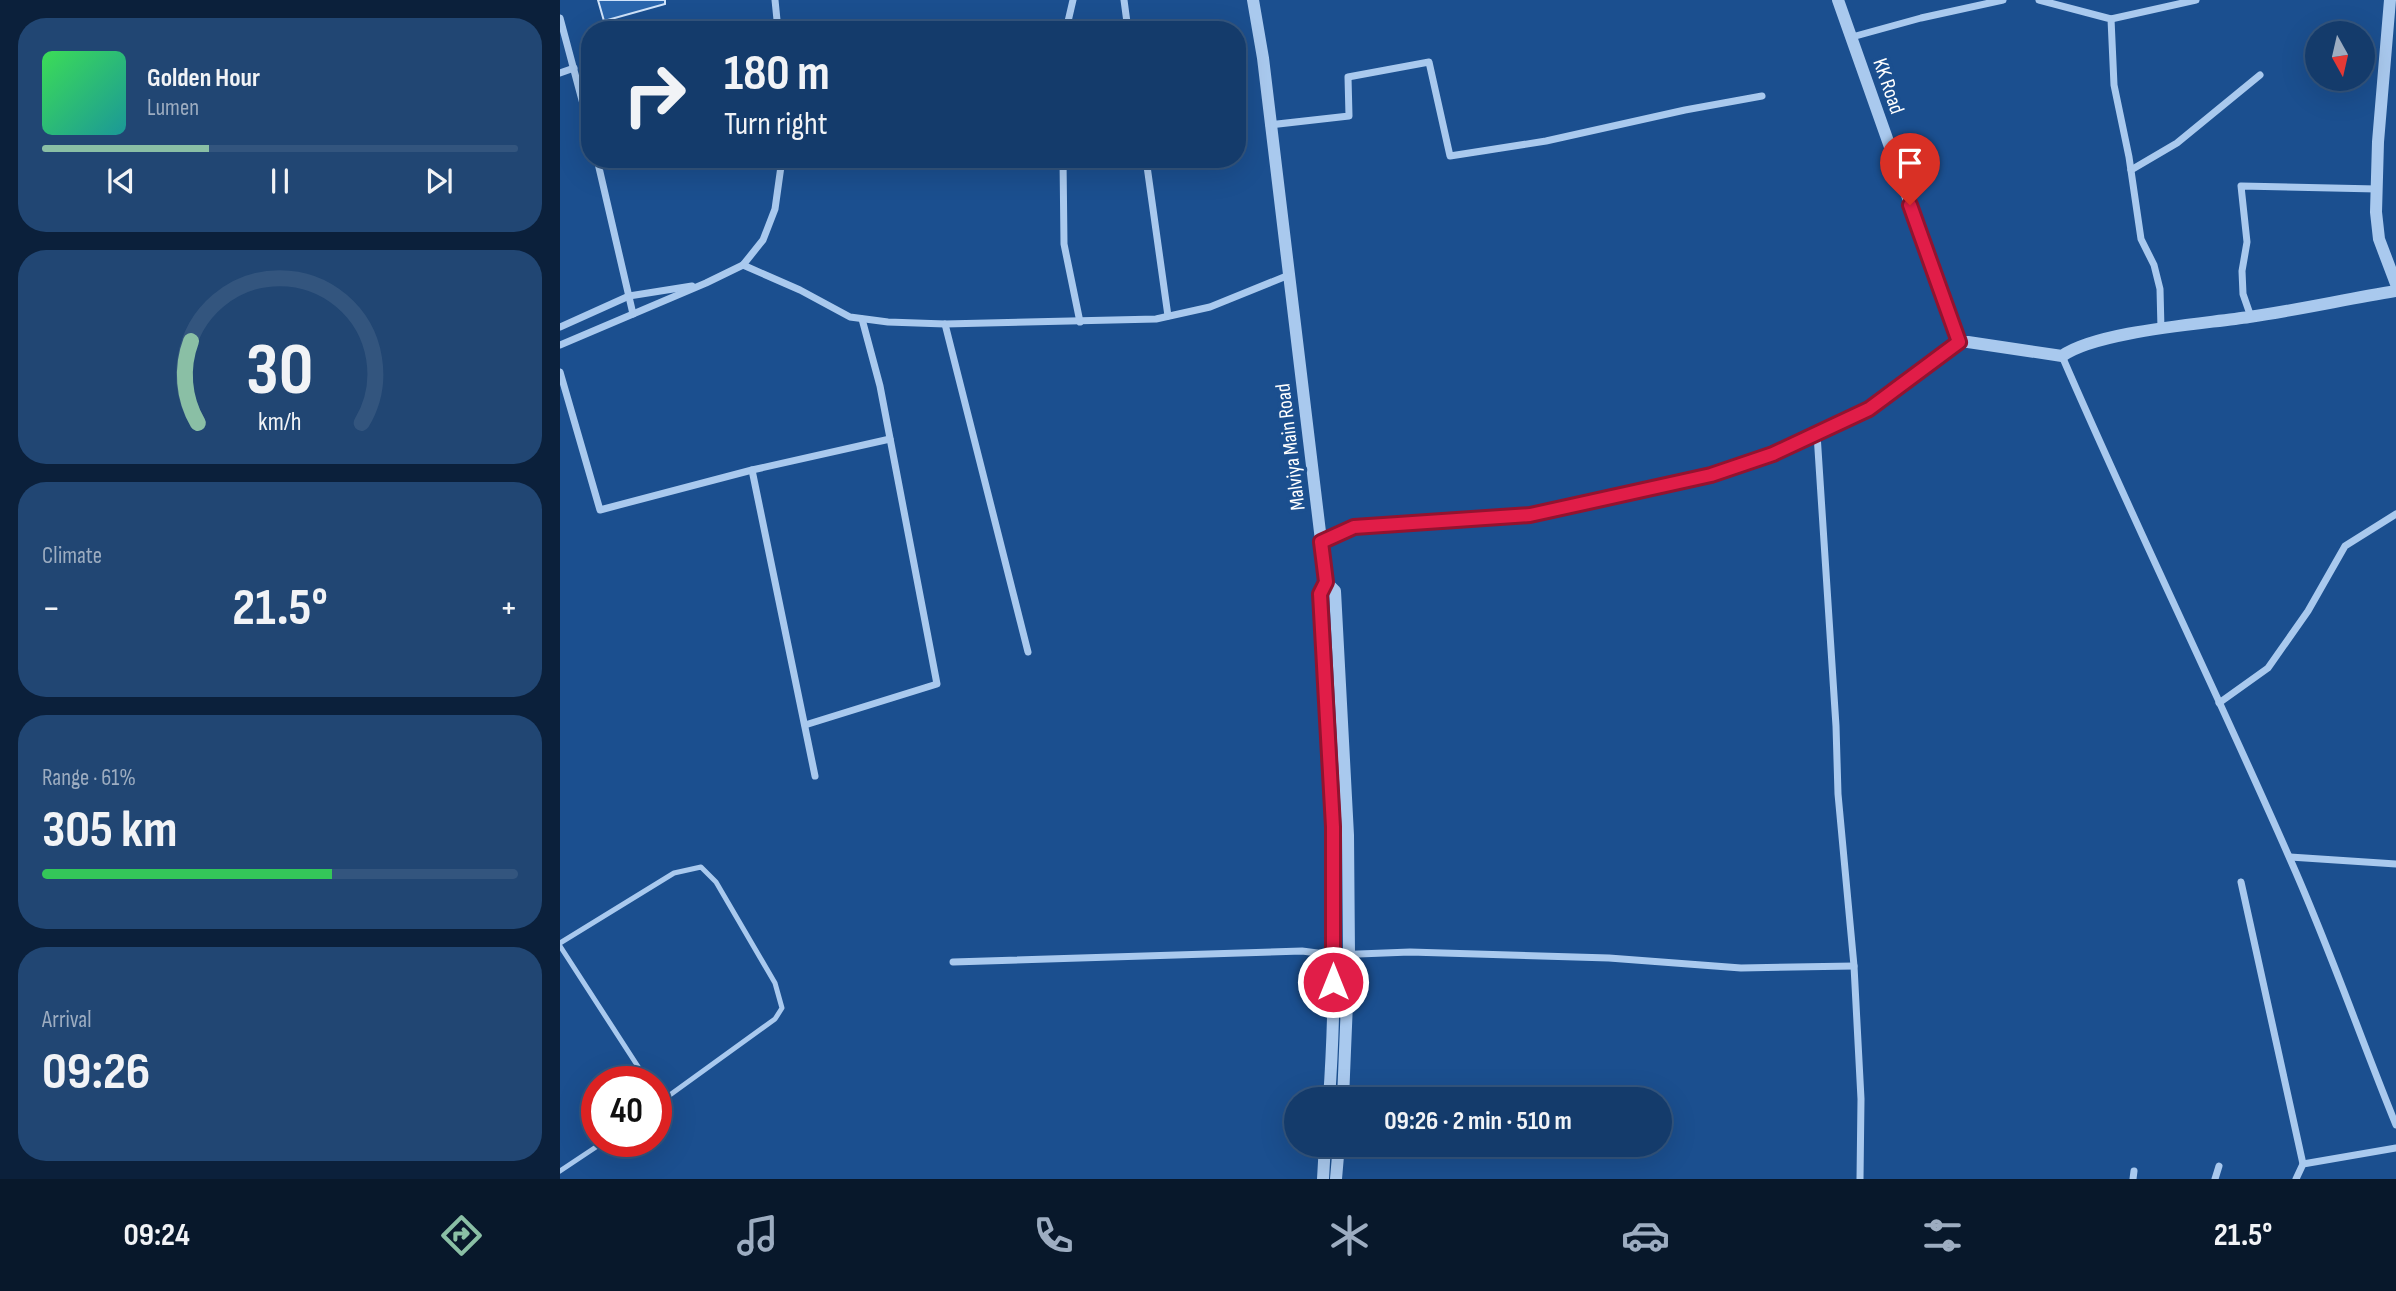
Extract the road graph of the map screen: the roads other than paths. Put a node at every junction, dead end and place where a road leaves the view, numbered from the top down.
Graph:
1 (775, 0) edge
2 (1073, 0) edge
3 (1124, 0) edge
4 (1254, 0) edge
5 (1838, 0) edge
6 (2003, 0) edge
7 (2039, 0) edge
8 (2196, 0) edge
9 (2390, 0) edge
10 (560, 18) edge
11 (2111, 19) junction
12 (777, 21) edge
13 (1068, 21) edge
14 (1127, 21) edge
15 (1852, 37) junction
16 (574, 68) junction
17 (560, 73) edge
18 (2260, 75) dead end
19 (581, 96) edge
20 (1762, 96) dead end
21 (1269, 125) junction
22 (599, 168) edge
23 (781, 168) edge
24 (1063, 168) edge
25 (1147, 168) edge
26 (2131, 170) junction
27 (2377, 189) junction
28 (743, 265) junction
29 (1289, 275) junction
30 (706, 283) junction
31 (2396, 284) edge
32 (2396, 291) edge
33 (629, 296) junction
34 (633, 314) junction
35 (1168, 316) junction
36 (2251, 317) junction
37 (862, 319) junction
38 (1080, 322) junction
39 (945, 324) junction
40 (560, 327) edge
41 (2161, 329) junction
42 (1959, 342) junction
43 (560, 345) edge
44 (2062, 356) junction
45 (560, 372) edge
46 (1817, 433) junction
47 (890, 439) junction
48 (752, 470) junction
49 (2396, 514) edge
50 (1321, 542) junction
51 (1326, 582) junction
52 (1028, 652) dead end
53 (1340, 701) junction
54 (1326, 702) junction
55 (2219, 703) junction
56 (805, 725) junction
57 (815, 776) dead end
58 (2290, 858) junction
59 (2396, 864) edge
60 (2241, 882) dead end
61 (560, 944) edge
62 (1349, 954) junction
63 (1333, 955) junction
64 (953, 962) dead end
65 (1854, 966) junction
66 (638, 1066) edge
67 (1330, 1087) edge
68 (1343, 1087) edge
69 (672, 1094) edge
70 (2396, 1125) edge
71 (2396, 1148) edge
72 (581, 1157) edge
73 (1324, 1157) edge
74 (1338, 1157) edge
75 (2303, 1164) junction
76 (2219, 1166) dead end
77 (560, 1171) edge
78 (1323, 1179) edge
79 (1336, 1179) edge
80 (1860, 1179) edge
81 (2215, 1179) edge
82 (2296, 1179) edge

1 - 12 street
2 - 13 street
3 - 14 street
4 - 21 street, Malviya Main Road
5 - 15 street, KK Road
6 - 15 street
7 - 11 street
8 - 11 street
9 - 27 street
10 - 16 street
11 - 26 street
15 - 42 street, KK Road
16 - 17 street
16 - 19 street
18 - 26 street
20 - 21 street
21 - 29 street, Malviya Main Road
22 - 33 street
23 - 28 street
24 - 38 street
25 - 35 street
26 - 41 street
27 - 31 street
27 - 36 street
28 - 30 street
28 - 37 street
29 - 35 street
29 - 50 street, Malviya Main Road
30 - 33 street
30 - 34 street
32 - 36 street
33 - 34 street
33 - 40 street
34 - 43 street
35 - 38 street
36 - 41 street
37 - 39 street
37 - 47 street
38 - 39 street
39 - 52 street
41 - 44 street
42 - 44 street
42 - 46 street
44 - 55 street
45 - 48 street
46 - 50 street
46 - 65 street
47 - 48 street
47 - 56 street
48 - 56 street
49 - 55 street
50 - 51 street, Malviya Main Road
51 - 53 street
51 - 54 street, Malviya Main Road
53 - 54 street
53 - 62 street
54 - 63 street, Malviya Main Road
55 - 58 street
56 - 57 street
58 - 59 street
58 - 70 street
60 - 75 street
61 - 66 lane
61 - 69 lane
62 - 63 street
62 - 65 street
62 - 68 street
63 - 64 street
63 - 67 street, Malviya Main Road
65 - 80 street
71 - 75 street
72 - 77 lane
73 - 78 street
74 - 79 street
75 - 82 street
76 - 81 street

